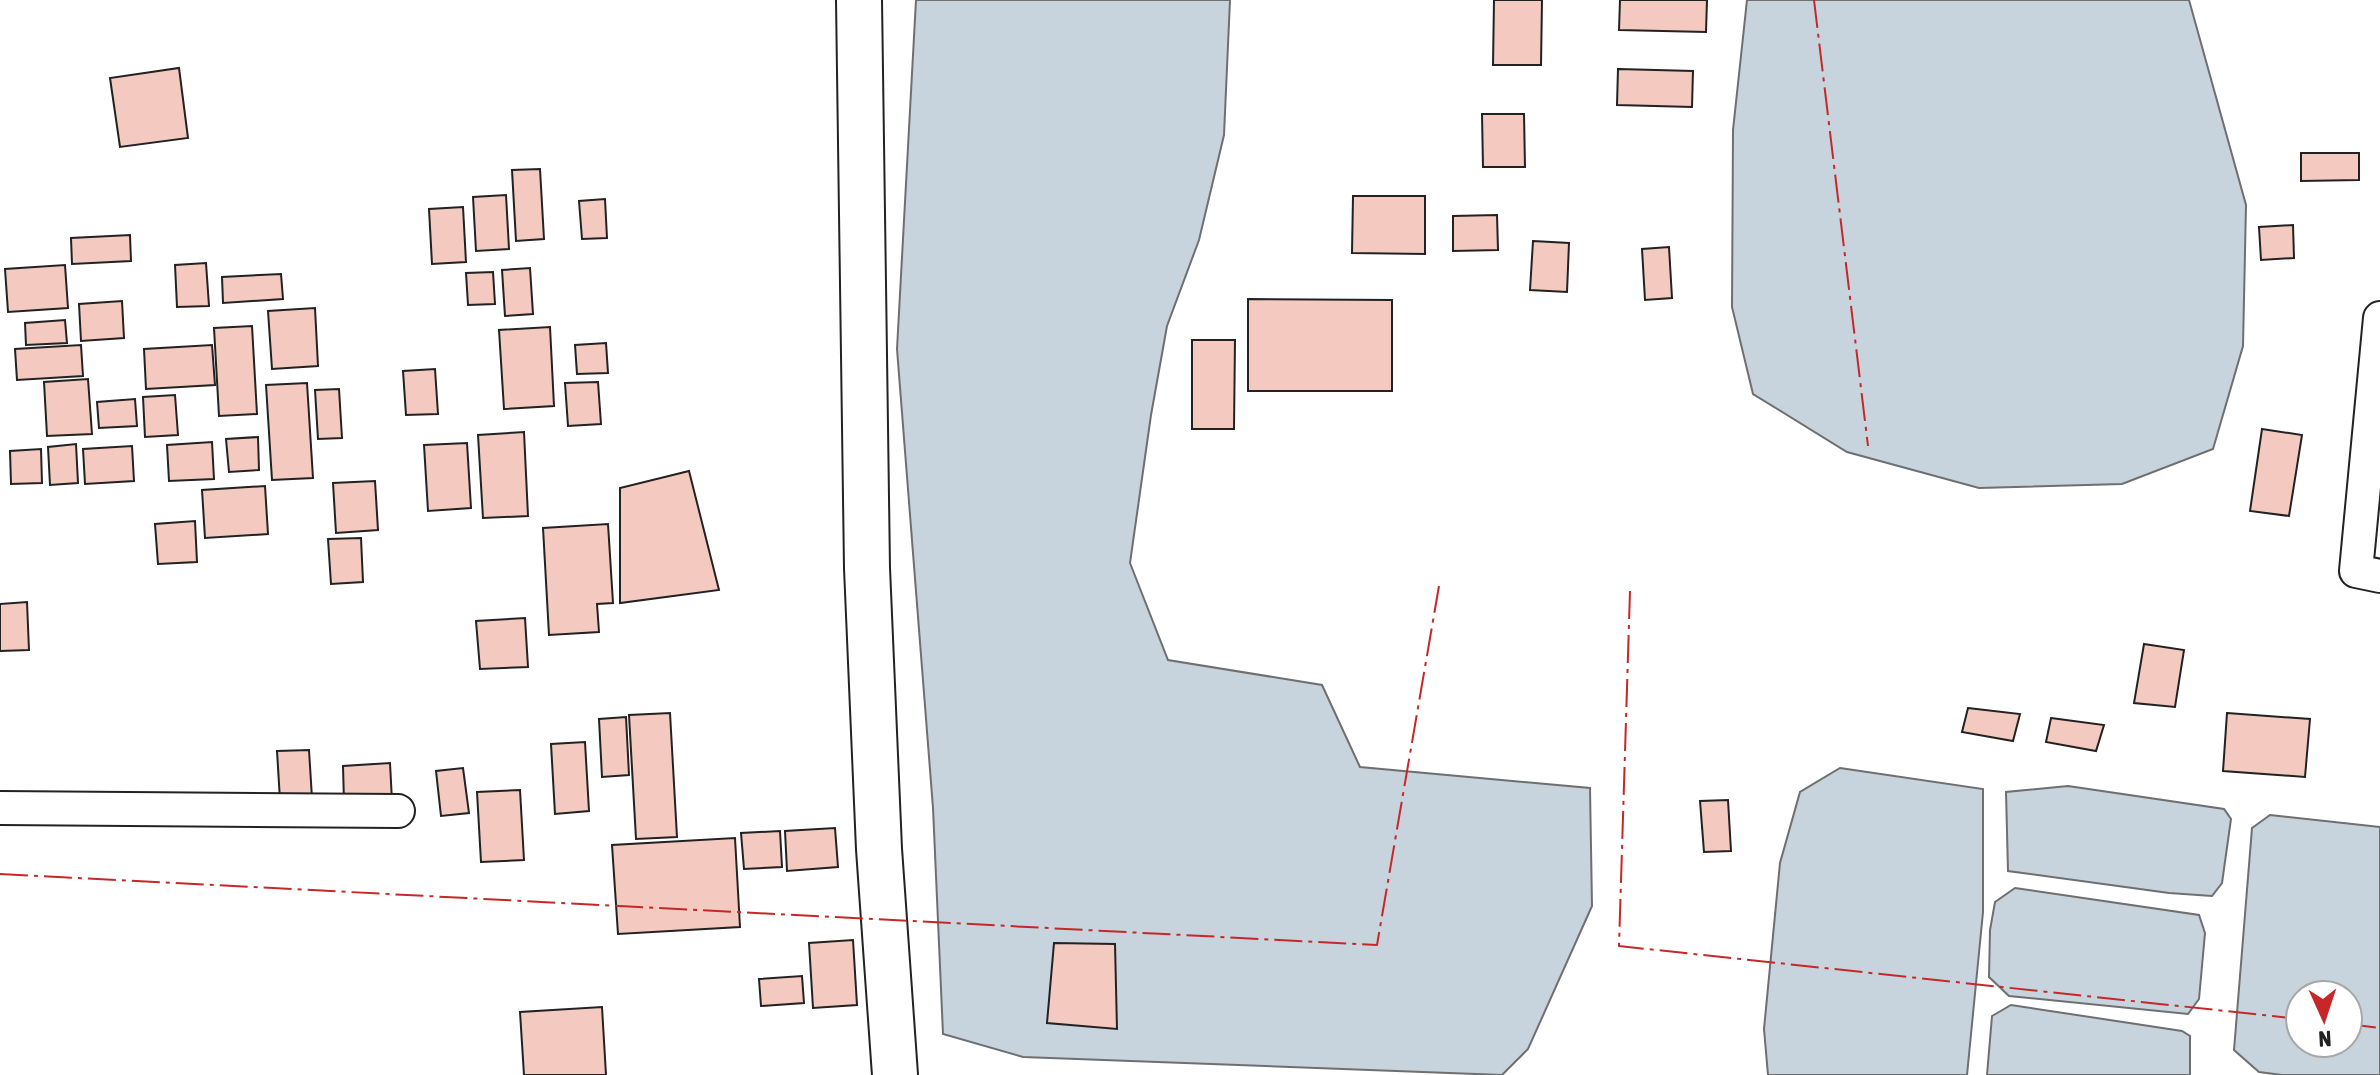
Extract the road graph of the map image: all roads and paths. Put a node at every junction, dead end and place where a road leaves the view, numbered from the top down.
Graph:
1 (859, 0) edge
2 (2380, 318) edge
3 (2380, 576) edge
4 (0, 808) edge
5 (398, 811) dead end
6 (895, 1075) edge

1 - 6 street
2 - 3 street
4 - 5 street

